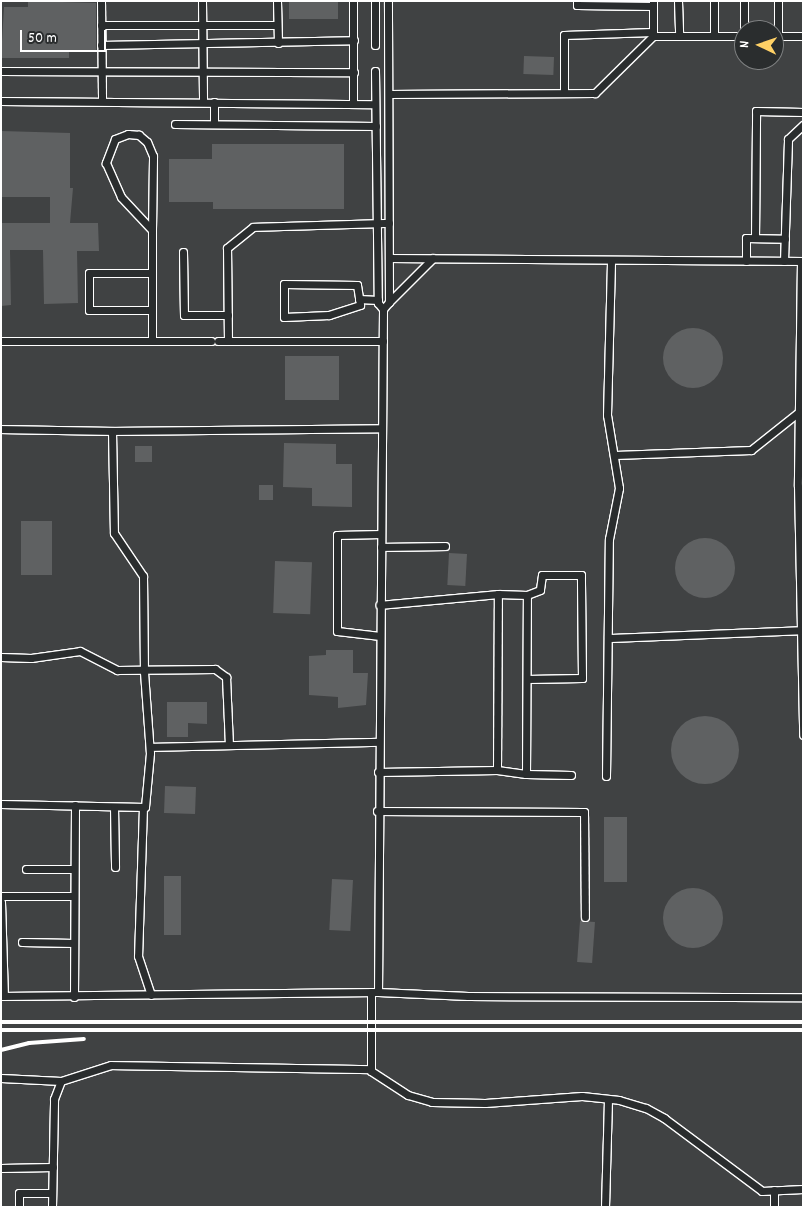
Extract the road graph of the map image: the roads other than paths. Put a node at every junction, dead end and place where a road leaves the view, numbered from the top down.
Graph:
1 (101, 1) edge
2 (202, 1) edge
3 (277, 1) edge
4 (353, 1) edge
5 (375, 1) edge
6 (388, 1) edge
7 (577, 1) edge
8 (678, 1) edge
9 (714, 1) edge
10 (744, 1) edge
11 (778, 1) edge
12 (653, 4) edge
13 (744, 20) edge
14 (777, 20) edge
15 (202, 24) junction
16 (101, 25) junction
17 (277, 25) junction
18 (653, 34) junction
19 (679, 36) junction
20 (714, 36) junction
21 (734, 36) edge
22 (784, 36) edge
23 (803, 36) edge
24 (354, 40) junction
25 (278, 42) junction
26 (203, 44) junction
27 (101, 45) junction
28 (375, 45) dead end
29 (1, 71) edge
30 (375, 71) dead end
31 (102, 72) junction
32 (354, 72) junction
33 (203, 73) junction
34 (564, 93) junction
35 (389, 94) junction
36 (1, 101) edge
37 (102, 101) junction
38 (203, 102) junction
39 (214, 102) junction
40 (353, 102) junction
41 (375, 104) junction
42 (803, 112) edge
43 (175, 124) dead end
44 (214, 124) junction
45 (803, 125) edge
46 (376, 126) junction
47 (378, 223) junction
48 (389, 223) junction
49 (152, 230) junction
50 (755, 238) junction
51 (785, 239) junction
52 (183, 252) dead end
53 (389, 258) junction
54 (433, 258) junction
55 (611, 260) junction
56 (746, 261) junction
57 (784, 261) junction
58 (802, 261) edge
59 (152, 273) junction
60 (359, 299) junction
61 (378, 300) junction
62 (389, 302) junction
63 (383, 309) junction
64 (152, 310) junction
65 (228, 315) junction
66 (1, 341) edge
67 (152, 341) junction
68 (228, 341) junction
69 (383, 341) junction
70 (799, 412) junction
71 (382, 428) junction
72 (1, 429) edge
73 (112, 431) junction
74 (615, 455) junction
75 (800, 459) edge
76 (381, 534) junction
77 (445, 546) dead end
78 (381, 547) junction
79 (498, 594) junction
80 (527, 594) junction
81 (380, 605) junction
82 (802, 630) edge
83 (380, 636) junction
84 (608, 638) junction
85 (1, 657) edge
86 (144, 672) junction
87 (527, 679) junction
88 (803, 735) edge
89 (378, 742) junction
90 (229, 745) junction
91 (150, 747) junction
92 (497, 770) junction
93 (378, 772) junction
94 (526, 774) junction
95 (571, 775) dead end
96 (606, 776) dead end
97 (1, 804) edge
98 (74, 806) junction
99 (114, 806) junction
100 (143, 807) junction
101 (378, 811) junction
102 (115, 867) dead end
103 (26, 869) dead end
104 (74, 869) junction
105 (1, 896) edge
106 (74, 896) junction
107 (1, 902) edge
108 (585, 917) dead end
109 (22, 942) dead end
110 (74, 943) junction
111 (375, 992) junction
112 (151, 995) junction
113 (3, 996) edge
114 (74, 997) junction
115 (803, 997) edge
116 (371, 1068) junction
117 (1, 1078) edge
118 (61, 1080) junction
119 (608, 1099) junction
120 (53, 1167) junction
121 (1, 1168) edge
122 (803, 1189) edge
123 (774, 1190) junction
124 (52, 1193) junction
125 (19, 1207) edge
126 (52, 1207) edge
127 (605, 1207) edge
128 (774, 1207) edge

1 - 16 lane
2 - 15 lane
3 - 17 lane
4 - 24 lane
5 - 28 lane
6 - 35 lane
7 - 12 lane
8 - 19 lane
9 - 20 lane
10 - 13 lane
11 - 14 lane
12 - 18 lane
15 - 16 lane
15 - 17 lane
15 - 26 lane
16 - 27 lane
17 - 25 lane
18 - 19 lane
18 - 34 lane
18 - 34 lane
19 - 20 lane
20 - 21 lane
22 - 23 lane
24 - 25 lane
24 - 32 lane
25 - 26 lane
26 - 27 lane
26 - 33 lane
27 - 31 lane
29 - 31 lane
30 - 41 lane
31 - 33 lane
31 - 37 lane
32 - 33 lane
32 - 40 lane
33 - 38 lane
34 - 35 lane
35 - 48 lane
36 - 37 lane
37 - 38 lane
38 - 39 lane
39 - 40 lane
39 - 44 lane
40 - 41 lane
41 - 46 lane
42 - 50 lane
43 - 44 lane
44 - 46 lane
45 - 51 lane
46 - 47 lane
47 - 48 lane
47 - 61 lane
47 - 65 lane
48 - 53 lane
49 - 49 lane
49 - 59 lane
50 - 51 lane
50 - 56 lane
51 - 57 lane
52 - 65 lane
53 - 54 lane
53 - 62 lane
54 - 55 lane
54 - 62 lane
55 - 56 lane
55 - 74 lane
56 - 57 lane
57 - 58 lane
58 - 70 lane
59 - 64 lane
59 - 64 lane
60 - 60 lane
60 - 61 lane
61 - 63 lane
62 - 63 lane
63 - 69 lane
64 - 67 lane
65 - 68 lane
66 - 67 lane
67 - 68 lane
68 - 69 lane
69 - 71 lane
70 - 74 lane
70 - 75 lane
71 - 73 lane
71 - 76 lane
72 - 73 lane
73 - 86 lane
74 - 84 lane
75 - 82 lane
76 - 78 lane
76 - 83 lane
77 - 78 lane
78 - 81 lane
79 - 80 lane
79 - 81 lane
79 - 92 lane
80 - 87 lane
80 - 87 lane
81 - 83 lane
82 - 84 lane
82 - 88 lane
83 - 89 lane
84 - 96 lane
85 - 86 lane
86 - 90 lane
86 - 91 lane
87 - 94 lane
89 - 90 lane
89 - 93 lane
90 - 91 lane
91 - 100 lane
92 - 93 lane
92 - 94 lane
93 - 101 lane
94 - 95 lane
97 - 98 lane
98 - 99 lane
98 - 104 lane
99 - 100 lane
99 - 102 lane
100 - 112 lane
101 - 108 lane
101 - 111 lane
103 - 104 lane
104 - 106 lane
105 - 106 lane
106 - 110 lane
107 - 113 lane
109 - 110 lane
110 - 114 lane
111 - 112 lane
111 - 115 lane
111 - 116 lane
112 - 114 lane
113 - 114 lane
116 - 118 lane
116 - 119 lane
117 - 118 lane
118 - 120 lane
119 - 123 lane
119 - 127 lane
120 - 121 lane
120 - 124 lane
122 - 123 lane
123 - 128 lane
124 - 125 lane
124 - 126 lane

